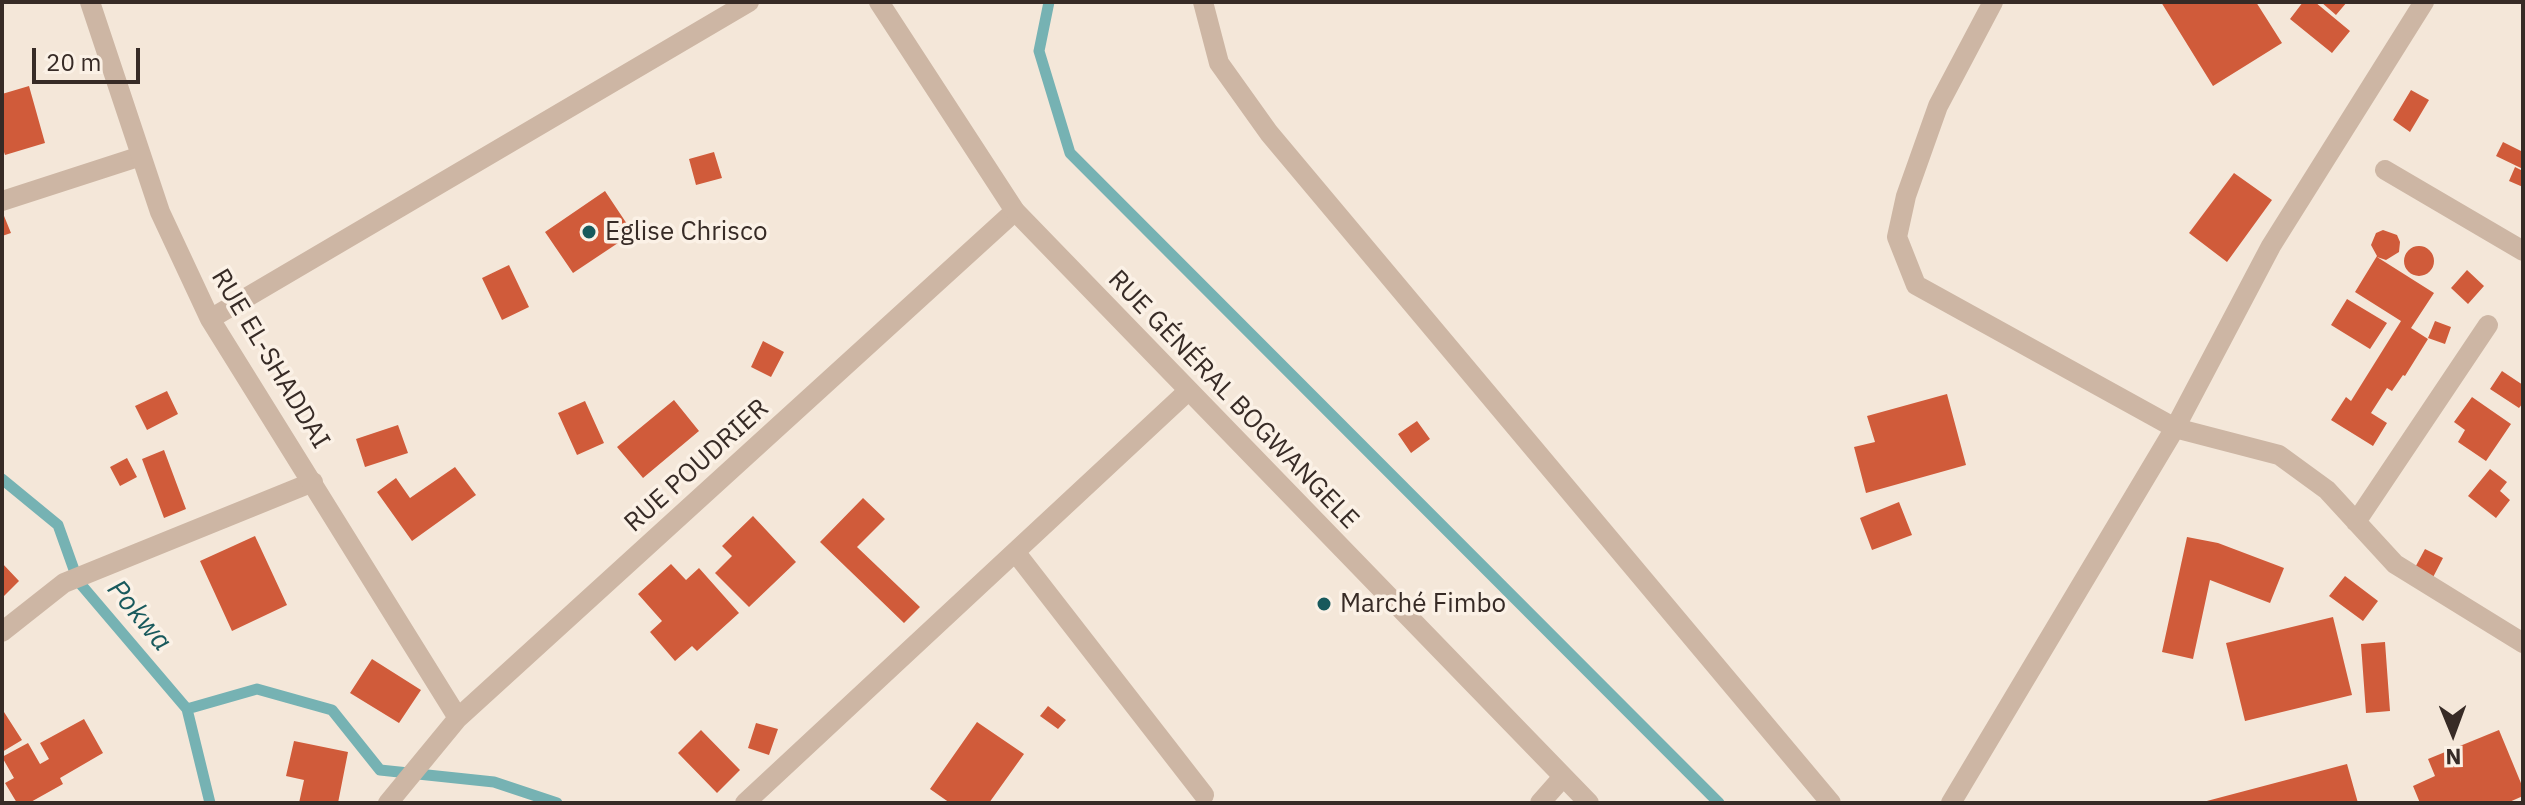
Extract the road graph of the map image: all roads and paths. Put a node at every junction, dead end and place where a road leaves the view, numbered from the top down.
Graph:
1 (90, 2) edge
2 (749, 2) edge
3 (879, 2) edge
4 (1203, 2) edge
5 (1993, 2) edge
6 (2424, 2) edge
7 (141, 156) junction
8 (2385, 170) dead end
9 (2, 201) edge
10 (1015, 211) junction
11 (2523, 251) edge
12 (210, 319) junction
13 (2488, 325) dead end
14 (1187, 392) junction
15 (2175, 428) junction
16 (313, 482) junction
17 (2356, 522) junction
18 (1016, 553) junction
19 (9, 626) edge
20 (2523, 643) edge
21 (458, 718) junction
22 (1563, 777) junction
23 (1204, 795) dead end
24 (392, 796) edge
25 (745, 803) edge
26 (1540, 803) edge
27 (1589, 803) edge
28 (1831, 803) edge
29 (1951, 803) edge

1 - 7 street, RUE EL-SHADDAI
2 - 12 street
3 - 10 street, RUE GÉNÉRAL BOGWANGELE
4 - 28 street
5 - 15 street
6 - 15 street
7 - 9 street
7 - 12 street, RUE EL-SHADDAI
8 - 11 street
10 - 14 street, RUE GÉNÉRAL BOGWANGELE
10 - 21 street, RUE POUDRIER
12 - 16 street, RUE EL-SHADDAI
13 - 17 street
14 - 18 street
14 - 22 street, RUE GÉNÉRAL BOGWANGELE
15 - 17 street
15 - 29 street
16 - 19 street
16 - 21 street, RUE EL-SHADDAI
17 - 20 street
18 - 23 street
18 - 25 street
21 - 24 street, RUE POUDRIER
22 - 26 street
22 - 27 street, RUE GÉNÉRAL BOGWANGELE

